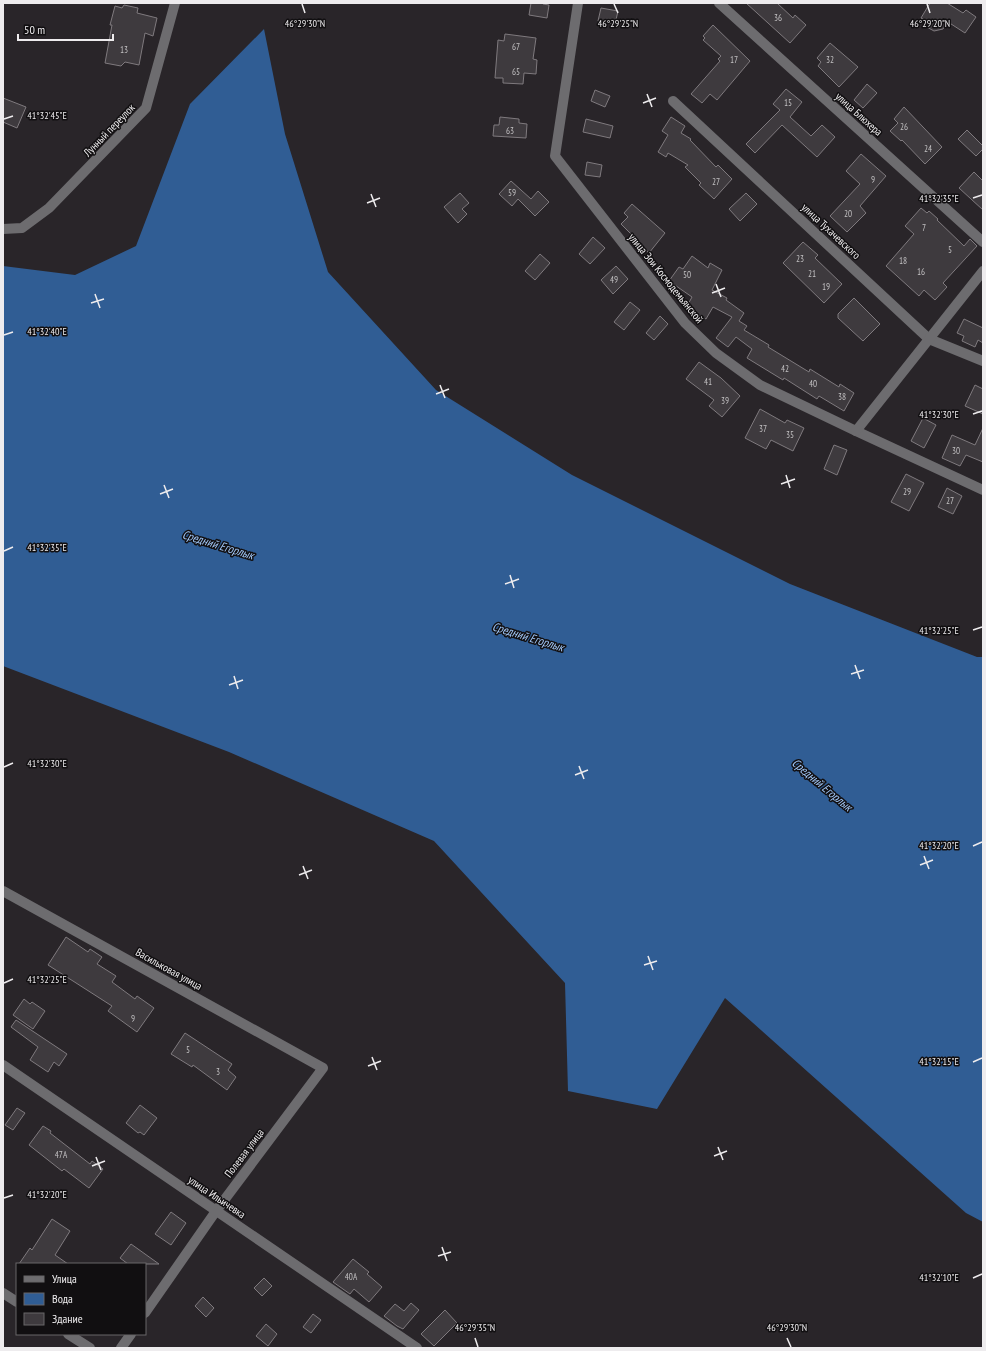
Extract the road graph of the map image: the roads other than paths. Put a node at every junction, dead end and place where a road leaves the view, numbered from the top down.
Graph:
1 (175, 3) edge
2 (578, 3) edge
3 (719, 3) edge
4 (673, 101) dead end
5 (3, 229) edge
6 (983, 242) edge
7 (983, 270) edge
8 (929, 339) junction
9 (983, 361) edge
10 (856, 432) junction
11 (983, 490) edge
12 (3, 891) edge
13 (3, 1065) edge
14 (323, 1068) joint
15 (216, 1211) junction
16 (3, 1293) edge
17 (16, 1301) edge
18 (146, 1312) edge
19 (70, 1335) edge
20 (130, 1335) edge
21 (90, 1348) edge
22 (121, 1348) edge
23 (417, 1348) edge

1 - 5 street, Лунный переулок
2 - 10 street, улица Зои Космодемьянской
3 - 6 street, улица Блюхера
4 - 8 street, улица Тухачевского
7 - 8 street
8 - 9 street, улица Тухачевского
8 - 10 street
10 - 11 street, улица Зои Космодемьянской
12 - 14 street, Васильковая улица
13 - 15 street, улица Ильичевка
14 - 15 street, Полевая улица
15 - 18 street, Полевая улица
15 - 23 street, улица Ильичевка
16 - 17 street
19 - 21 street
20 - 22 street

